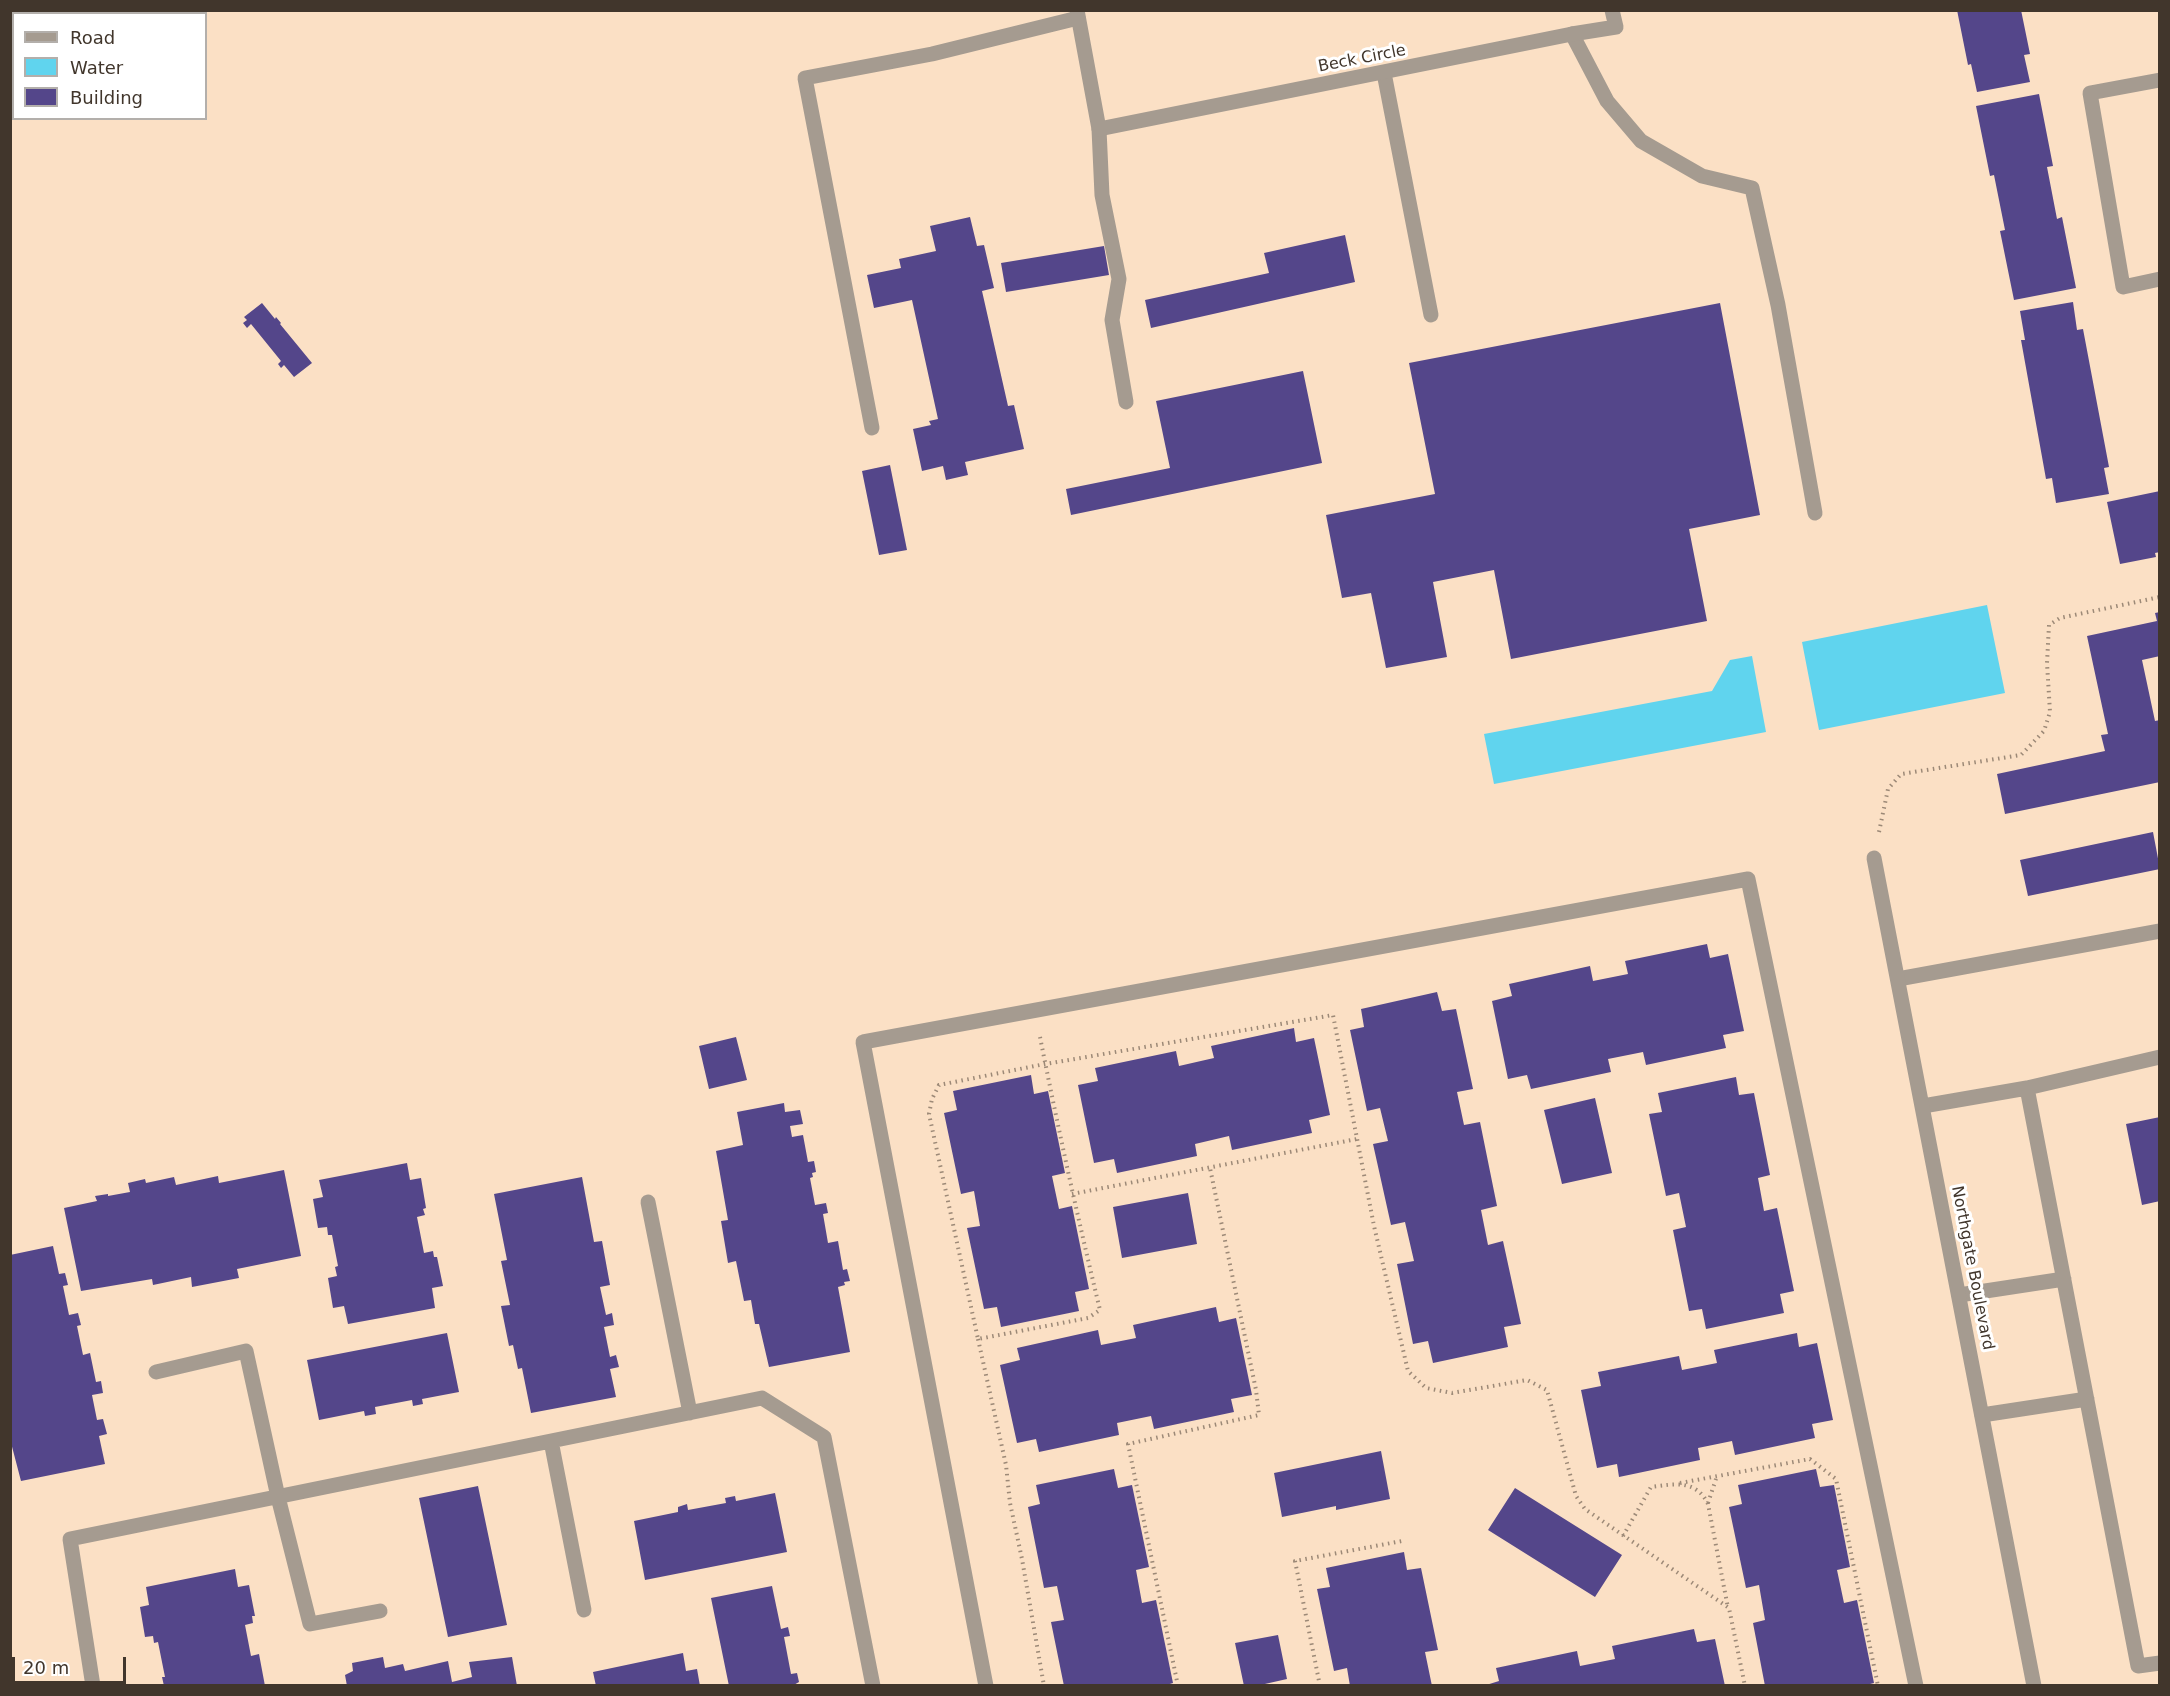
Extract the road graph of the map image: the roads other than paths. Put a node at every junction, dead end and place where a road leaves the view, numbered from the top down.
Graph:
1 (1612, 10) edge
2 (1077, 14) edge
3 (1572, 34) junction
4 (1384, 73) junction
5 (2160, 80) edge
6 (1099, 129) junction
7 (2160, 279) edge
8 (1431, 315) dead end
9 (1126, 402) dead end
10 (872, 428) dead end
11 (1815, 513) dead end
12 (1874, 858) road end
13 (2160, 931) edge
14 (1898, 979) junction
15 (2160, 1057) edge
16 (2027, 1088) junction
17 (1923, 1106) junction
18 (648, 1202) dead end
19 (2064, 1279) junction
20 (1959, 1295) junction
21 (156, 1372) dead end
22 (2087, 1399) junction
23 (690, 1413) junction
24 (1982, 1415) junction
25 (551, 1441) junction
26 (278, 1497) junction
27 (584, 1610) dead end
28 (380, 1611) dead end
29 (2160, 1663) edge
30 (93, 1686) edge
31 (873, 1686) edge
32 (986, 1686) edge
33 (1916, 1686) edge
34 (2034, 1686) edge

1 - 3 street, Beck Circle
2 - 6 street
2 - 10 street
3 - 4 street, Beck Circle
3 - 11 street
4 - 6 street, Beck Circle
4 - 8 street
5 - 7 street
6 - 9 street
12 - 14 street, Northgate Boulevard
13 - 14 street
14 - 17 street, Northgate Boulevard
15 - 16 street
16 - 17 street
16 - 19 street
17 - 20 street, Northgate Boulevard
18 - 23 street
19 - 20 street
19 - 22 street
20 - 24 street, Northgate Boulevard
21 - 26 street
22 - 24 street
22 - 29 street
23 - 25 street
23 - 31 street
24 - 34 street, Northgate Boulevard
25 - 26 street
25 - 27 street
26 - 28 street
26 - 30 street
32 - 33 street

